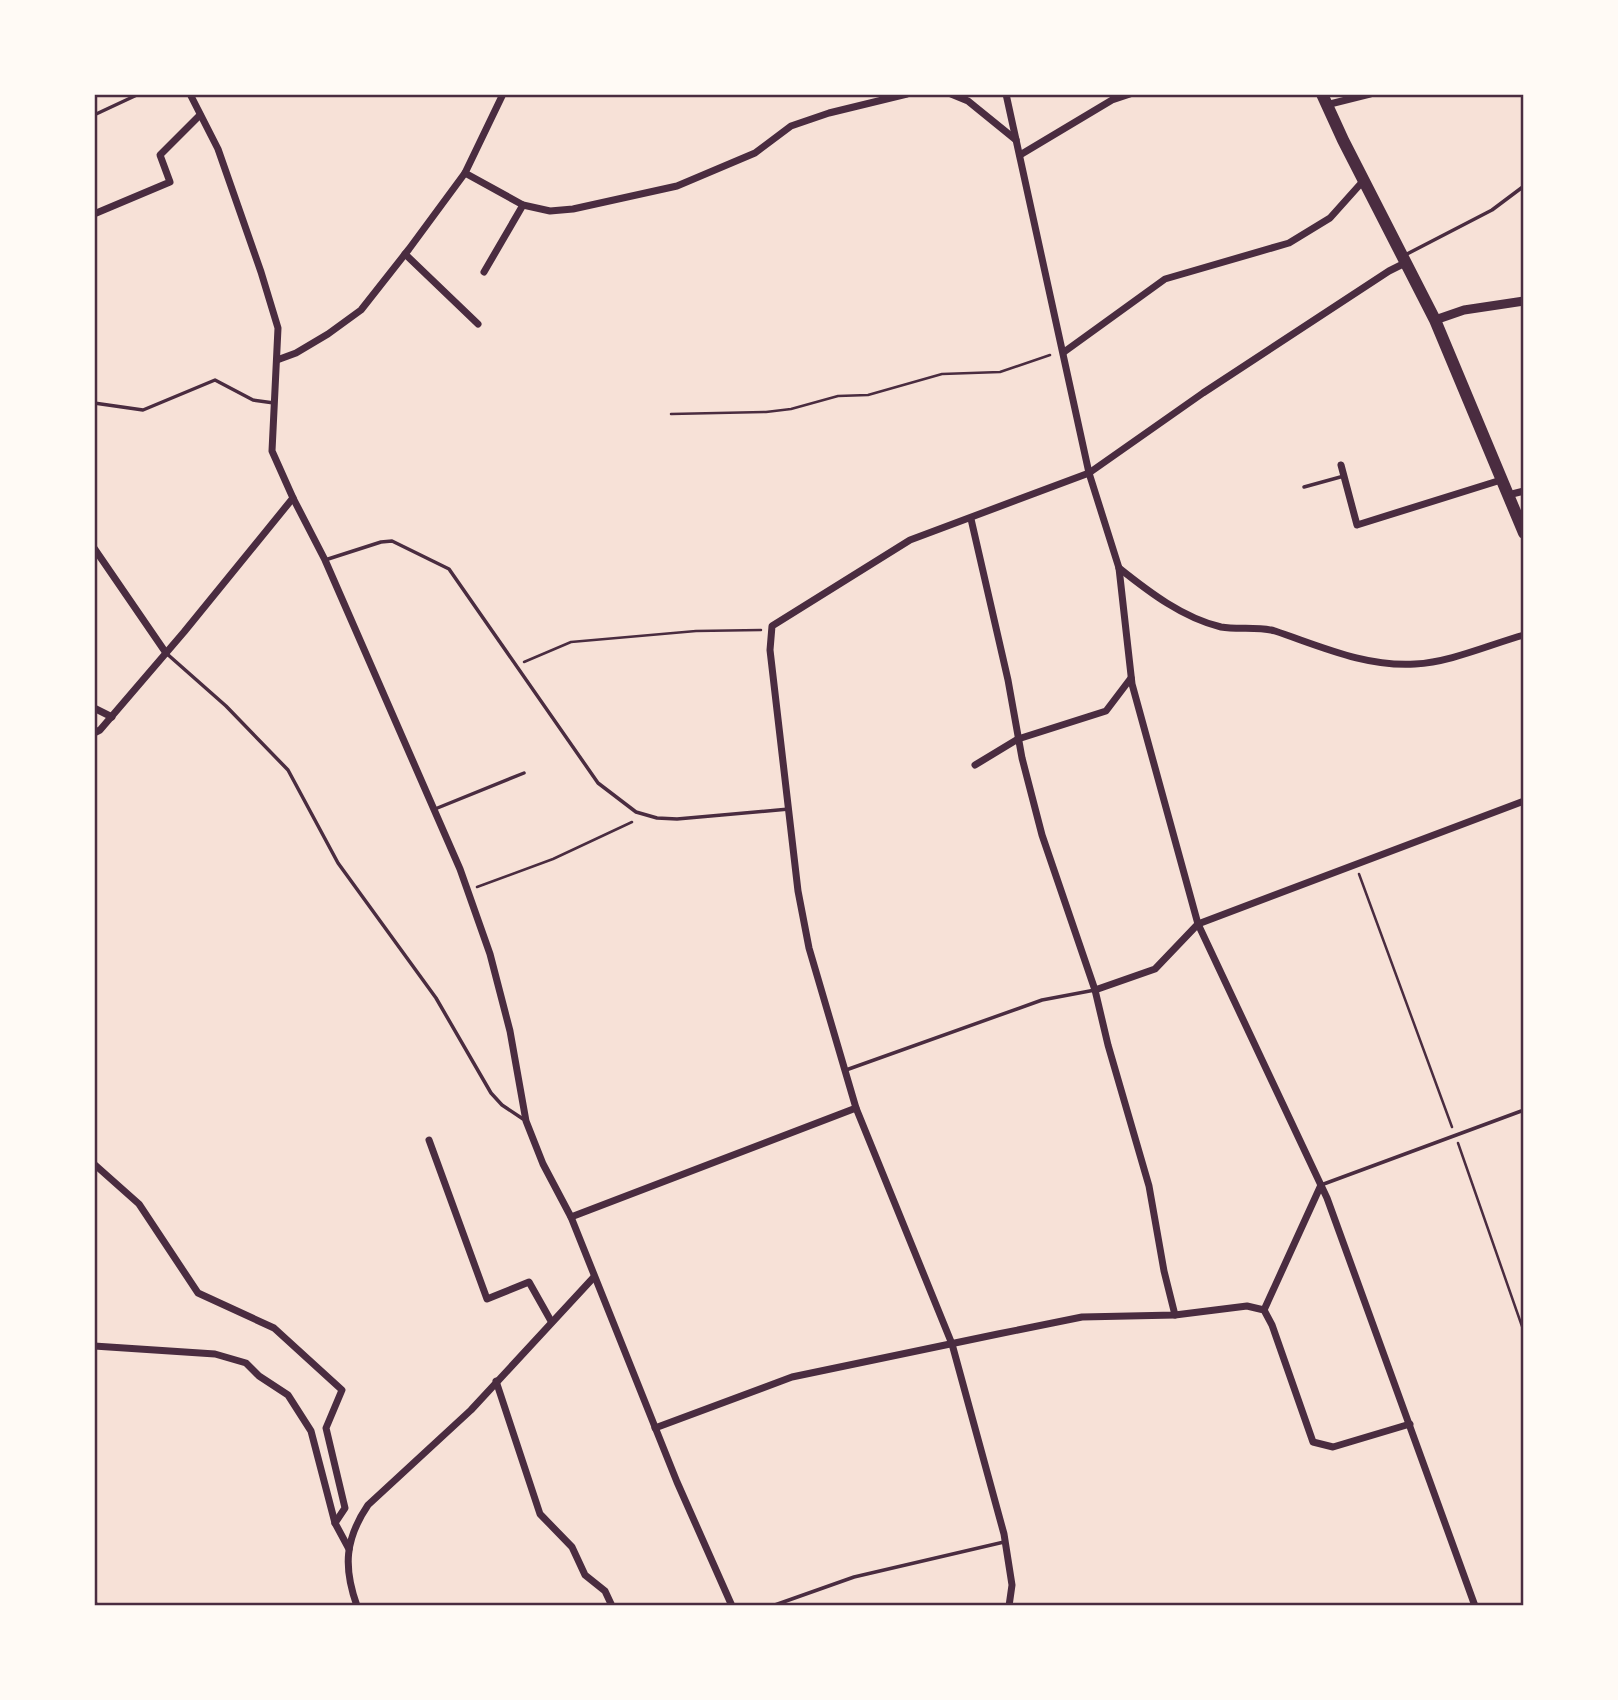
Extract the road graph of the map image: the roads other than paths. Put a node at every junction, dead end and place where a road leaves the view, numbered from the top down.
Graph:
1 (139, 94) edge
2 (190, 94) edge
3 (503, 94) edge
4 (907, 94) edge
5 (951, 94) edge
6 (1006, 94) edge
7 (1129, 94) edge
8 (1370, 94) edge
9 (1324, 100) edge
10 (94, 115) edge
11 (200, 115) junction
12 (1017, 140) junction
13 (1020, 155) junction
14 (465, 173) junction
15 (1364, 180) junction
16 (1524, 186) edge
17 (523, 205) junction
18 (94, 214) edge
19 (405, 254) junction
20 (1405, 259) junction
21 (484, 272) dead end
22 (1524, 301) edge
23 (1435, 320) junction
24 (478, 324) dead end
25 (1063, 352) junction
26 (278, 360) junction
27 (94, 402) edge
28 (274, 403) junction
29 (1341, 465) dead end
30 (1089, 473) junction
31 (1344, 476) junction
32 (1501, 480) junction
33 (1304, 487) dead end
34 (1524, 491) edge
35 (1508, 495) junction
36 (293, 498) junction
37 (971, 519) junction
38 (1524, 533) edge
39 (94, 548) edge
40 (325, 560) junction
41 (1119, 568) junction
42 (1524, 635) edge
43 (166, 653) junction
44 (1131, 678) junction
45 (94, 708) edge
46 (112, 717) junction
47 (94, 733) edge
48 (1018, 740) junction
49 (975, 765) dead end
50 (524, 773) dead end
51 (1524, 801) edge
52 (789, 809) junction
53 (433, 810) junction
54 (1198, 924) junction
55 (1094, 990) junction
56 (846, 1070) junction
57 (856, 1108) junction
58 (1524, 1110) edge
59 (526, 1121) junction
60 (429, 1140) dead end
61 (94, 1164) edge
62 (1321, 1185) junction
63 (571, 1217) junction
64 (594, 1277) junction
65 (1264, 1310) junction
66 (1175, 1315) junction
67 (551, 1321) junction
68 (952, 1344) junction
69 (94, 1346) edge
70 (496, 1381) junction
71 (1410, 1423) junction
72 (655, 1429) junction
73 (335, 1523) junction
74 (1006, 1541) junction
75 (350, 1550) junction
76 (357, 1605) edge
77 (612, 1605) edge
78 (732, 1605) edge
79 (772, 1605) edge
80 (1009, 1605) edge
81 (1475, 1605) edge

1 - 10 lane
2 - 11 street
3 - 14 street
4 - 17 street
5 - 12 street
6 - 12 street
7 - 13 street
8 - 9 street
9 - 15 highway
11 - 18 street
11 - 26 street
12 - 13 street
13 - 25 street
14 - 17 street
14 - 19 street
15 - 20 highway
15 - 25 street
16 - 20 lane
17 - 21 street
19 - 24 street
19 - 26 street
20 - 23 highway
20 - 30 street
22 - 23 street
23 - 32 highway
25 - 30 street
26 - 28 street
27 - 28 lane
28 - 36 street
29 - 31 street
30 - 37 street
30 - 41 street
31 - 32 street
31 - 33 lane
32 - 35 highway
34 - 35 street
35 - 38 highway
36 - 40 street
36 - 43 street
37 - 48 street
37 - 52 street
39 - 43 street
40 - 52 lane
40 - 53 street
41 - 42 street
41 - 44 street
43 - 46 street
43 - 59 lane
44 - 48 street
44 - 54 street
45 - 46 street
46 - 47 street
48 - 49 street
48 - 55 street
50 - 53 lane
51 - 54 street
52 - 56 street
53 - 59 street
54 - 55 street
54 - 62 street
55 - 56 lane
55 - 66 street
56 - 57 street
57 - 63 street
57 - 68 street
58 - 62 lane
59 - 63 street
60 - 67 street
61 - 73 street
62 - 65 street
62 - 71 street
63 - 64 street
64 - 67 street
64 - 72 street
65 - 66 street
65 - 71 street
66 - 68 street
67 - 70 street
68 - 72 street
68 - 74 street
69 - 73 street
70 - 75 street
70 - 77 street
71 - 81 street
72 - 78 street
73 - 75 street
74 - 79 lane
74 - 80 street
75 - 76 street

